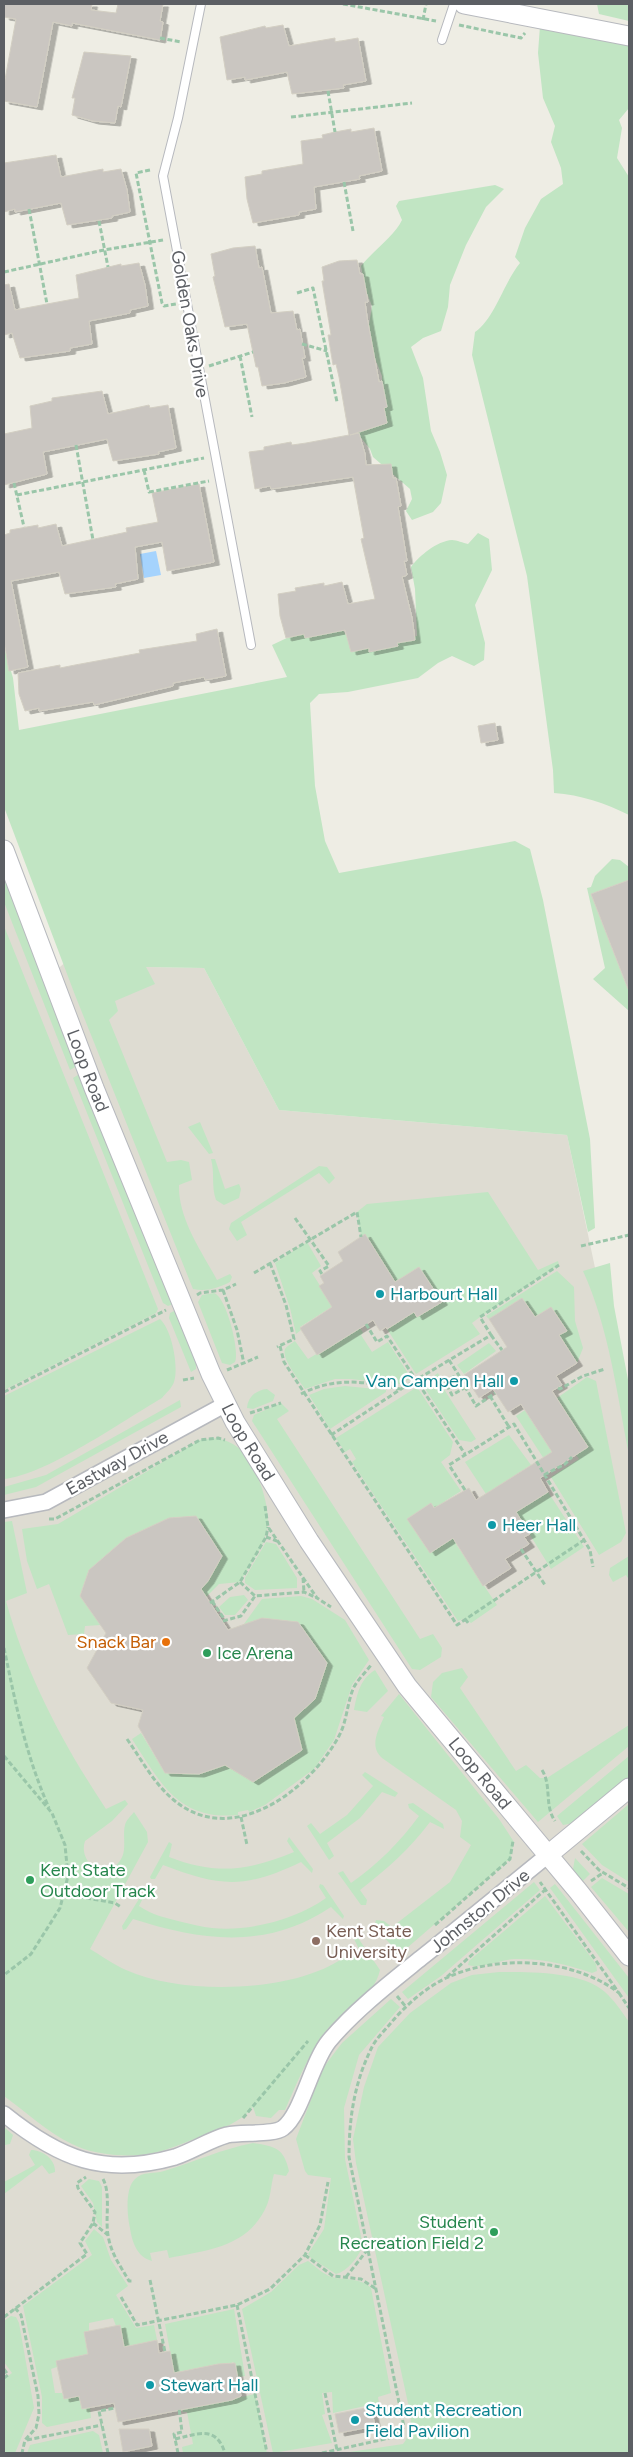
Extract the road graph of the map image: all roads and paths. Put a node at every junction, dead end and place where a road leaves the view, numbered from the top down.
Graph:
1 (201, 4) edge
2 (426, 4) edge
3 (454, 4) edge
4 (464, 4) edge
5 (423, 20) dead end
6 (629, 36) edge
7 (160, 38) dead end
8 (442, 40) dead end
9 (183, 42) dead end
10 (328, 91) dead end
11 (412, 103) dead end
12 (332, 112) junction
13 (291, 117) dead end
14 (335, 132) dead end
15 (150, 170) dead end
16 (344, 182) dead end
17 (29, 209) dead end
18 (98, 221) dead end
19 (353, 232) dead end
20 (164, 240) dead end
21 (149, 243) junction
22 (104, 250) junction
23 (40, 265) junction
24 (108, 266) dead end
25 (4, 272) edge
26 (296, 293) dead end
27 (48, 304) dead end
28 (176, 304) dead end
29 (302, 344) dead end
30 (327, 350) junction
31 (253, 352) dead end
32 (240, 356) junction
33 (199, 370) junction
34 (337, 402) dead end
35 (252, 417) dead end
36 (76, 445) dead end
37 (204, 458) dead end
38 (144, 470) junction
39 (210, 481) dead end
40 (82, 482) junction
41 (14, 483) dead end
42 (17, 495) junction
43 (24, 528) dead end
44 (92, 540) dead end
45 (252, 645) dead end
46 (4, 850) edge
47 (294, 1218) dead end
48 (629, 1235) edge
49 (361, 1237) dead end
50 (310, 1240) junction
51 (581, 1246) dead end
52 (270, 1263) junction
53 (560, 1266) dead end
54 (254, 1273) dead end
55 (322, 1274) dead end
56 (236, 1284) dead end
57 (223, 1290) junction
58 (196, 1296) dead end
59 (170, 1309) dead end
60 (366, 1324) dead end
61 (492, 1335) junction
62 (502, 1350) dead end
63 (258, 1357) dead end
64 (449, 1360) junction
65 (244, 1364) junction
66 (605, 1369) dead end
67 (226, 1370) dead end
68 (458, 1374) junction
69 (194, 1377) dead end
70 (182, 1380) dead end
71 (416, 1380) junction
72 (466, 1387) junction
73 (558, 1388) dead end
74 (401, 1389) junction
75 (4, 1392) edge
76 (303, 1393) junction
77 (495, 1393) dead end
78 (490, 1396) junction
79 (281, 1403) dead end
80 (226, 1404) junction
81 (249, 1413) dead end
82 (509, 1427) junction
83 (218, 1433) dead end
84 (331, 1435) junction
85 (213, 1438) junction
86 (230, 1442) dead end
87 (465, 1454) junction
88 (572, 1457) dead end
89 (544, 1475) junction
90 (465, 1490) dead end
91 (265, 1503) dead end
92 (4, 1510) edge
93 (42, 1519) dead end
94 (268, 1527) junction
95 (266, 1537) junction
96 (584, 1540) junction
97 (278, 1542) junction
98 (521, 1549) dead end
99 (593, 1567) dead end
100 (535, 1572) junction
101 (303, 1577) junction
102 (240, 1582) junction
103 (544, 1585) dead end
104 (304, 1592) junction
105 (255, 1596) junction
106 (318, 1598) junction
107 (339, 1612) dead end
108 (465, 1620) junction
109 (469, 1624) dead end
110 (4, 1648) edge
111 (379, 1670) dead end
112 (127, 1738) dead end
113 (4, 1756) edge
114 (542, 1770) dead end
115 (629, 1788) edge
116 (549, 1812) junction
117 (52, 1813) junction
118 (241, 1817) junction
119 (544, 1817) dead end
120 (555, 1821) dead end
121 (509, 1834) dead end
122 (247, 1845) dead end
123 (579, 1848) dead end
124 (548, 1855) junction
125 (603, 1873) junction
126 (535, 1875) dead end
127 (589, 1882) dead end
128 (629, 1888) edge
129 (546, 1889) junction
130 (64, 1894) junction
131 (121, 1907) dead end
132 (430, 1929) dead end
133 (629, 1956) edge
134 (4, 1975) edge
135 (445, 1979) junction
136 (619, 1993) junction
137 (629, 2008) edge
138 (314, 2034) dead end
139 (4, 2114) edge
140 (236, 2121) dead end
141 (89, 2175) dead end
142 (99, 2176) dead end
143 (328, 2182) dead end
144 (93, 2223) junction
145 (108, 2236) junction
146 (368, 2249) junction
147 (305, 2254) junction
148 (345, 2277) junction
149 (150, 2280) dead end
150 (133, 2281) dead end
151 (376, 2289) junction
152 (121, 2297) dead end
153 (237, 2305) junction
154 (16, 2308) junction
155 (4, 2317) edge
156 (159, 2321) junction
157 (165, 2352) dead end
158 (4, 2369) edge
159 (4, 2378) edge
160 (325, 2393) dead end
161 (115, 2408) dead end
162 (179, 2408) dead end
163 (102, 2425) junction
164 (175, 2439) junction
165 (26, 2440) junction
166 (337, 2450) junction
167 (22, 2453) edge
168 (108, 2453) edge
169 (178, 2453) edge
170 (225, 2453) edge
171 (267, 2453) edge
172 (322, 2453) edge

1 - 33 lane, Golden Oaks Drive
2 - 5 path
3 - 8 lane
4 - 6 street
7 - 9 path
10 - 12 path
11 - 12 path
12 - 13 path
12 - 14 path
15 - 21 path
16 - 19 path
17 - 23 path
18 - 22 path
20 - 21 path
21 - 22 path
21 - 28 path
22 - 23 path
22 - 24 path
23 - 25 path
23 - 27 path
26 - 30 path
29 - 30 path
30 - 34 path
31 - 32 path
32 - 33 path
32 - 35 path
33 - 45 lane, Golden Oaks Drive
36 - 40 path
37 - 38 path
38 - 39 path
38 - 40 path
40 - 42 path
40 - 44 path
41 - 42 path
42 - 43 path
46 - 80 street, Loop Road
47 - 50 path
48 - 51 path
49 - 50 path
50 - 52 path
50 - 55 path
52 - 54 path
52 - 76 path
53 - 61 path
56 - 57 path
57 - 58 path
57 - 65 path
59 - 75 path
60 - 71 path
61 - 62 path
61 - 64 path
63 - 65 path
64 - 68 path
64 - 71 path
65 - 67 path
66 - 73 path
68 - 72 path
68 - 72 path
69 - 70 path
71 - 74 path
71 - 87 path
72 - 78 path
74 - 76 path
74 - 84 path
76 - 84 path
77 - 78 path
78 - 82 path
79 - 81 path
80 - 92 street, Eastway Drive
80 - 124 street, Loop Road
82 - 87 path
82 - 89 path
83 - 85 path
84 - 108 path
85 - 86 path
85 - 93 path
87 - 90 path
88 - 89 path
89 - 96 path
91 - 94 path
94 - 95 path
94 - 97 path
95 - 97 path
95 - 102 path
96 - 99 path
96 - 100 path
97 - 101 path
98 - 100 path
100 - 103 path
100 - 108 path
101 - 104 path
101 - 106 path
102 - 105 path
102 - 105 path
104 - 105 path
104 - 106 path
106 - 107 path
108 - 109 path
110 - 117 path
111 - 118 path
112 - 118 path
113 - 117 path
114 - 116 path
115 - 124 street
116 - 119 path
116 - 120 path
117 - 130 path
118 - 122 path
121 - 132 path
123 - 125 path
124 - 133 street, Loop Road
124 - 139 street, Johnston Drive
125 - 127 path
125 - 128 path
126 - 129 path
129 - 135 path
129 - 136 path
130 - 131 path
130 - 134 path
135 - 136 path
135 - 146 path
136 - 137 path
138 - 140 path
141 - 144 path
142 - 145 path
143 - 147 path
144 - 145 path
144 - 154 path
145 - 150 path
146 - 148 path
146 - 151 path
147 - 148 path
147 - 153 path
148 - 151 path
149 - 156 path
151 - 166 path
152 - 156 path
153 - 156 path
153 - 171 path
154 - 155 path
154 - 165 path
156 - 157 path
158 - 159 path
160 - 166 path
161 - 163 path
162 - 164 path
163 - 165 path
163 - 168 path
164 - 169 path
164 - 170 path
165 - 167 path
166 - 172 path

